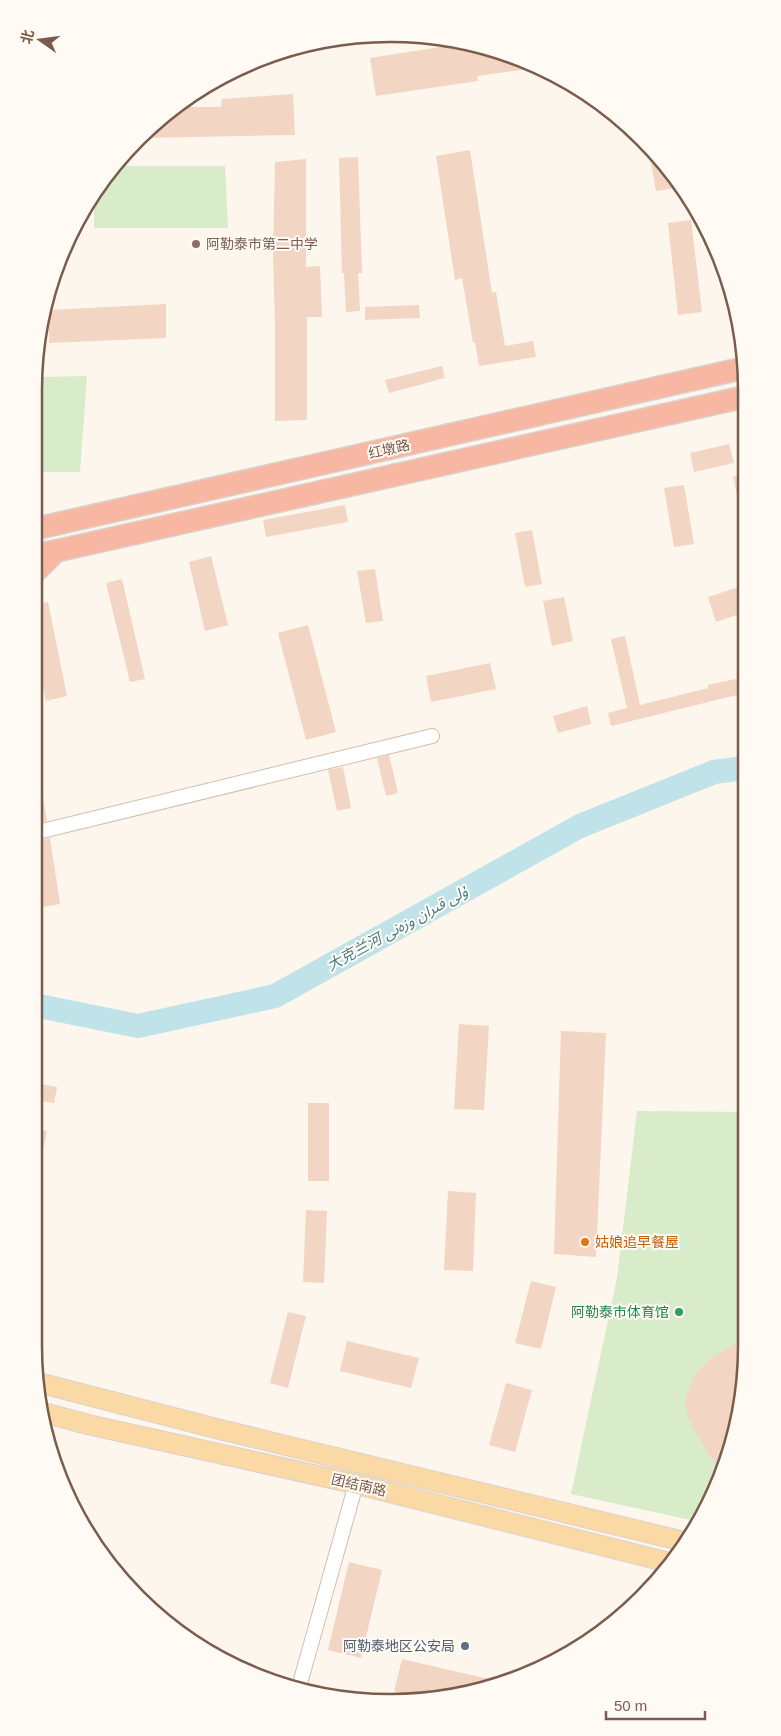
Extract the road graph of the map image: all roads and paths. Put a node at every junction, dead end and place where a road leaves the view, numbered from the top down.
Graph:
1 (738, 369) edge
2 (738, 398) edge
3 (42, 527) edge
4 (56, 552) junction
5 (42, 554) edge
6 (42, 565) edge
7 (432, 736) dead end
8 (42, 831) edge
9 (44, 1384) edge
10 (49, 1413) edge
11 (356, 1484) junction
12 (679, 1540) edge
13 (664, 1561) edge
14 (300, 1682) edge

1 - 3 highway, 红墩路
2 - 4 highway, 红墩路
4 - 5 highway, 红墩路
4 - 6 highway
7 - 8 street
9 - 12 main road
10 - 11 main road, 团结南路
11 - 13 main road, 团结南路
11 - 14 street

